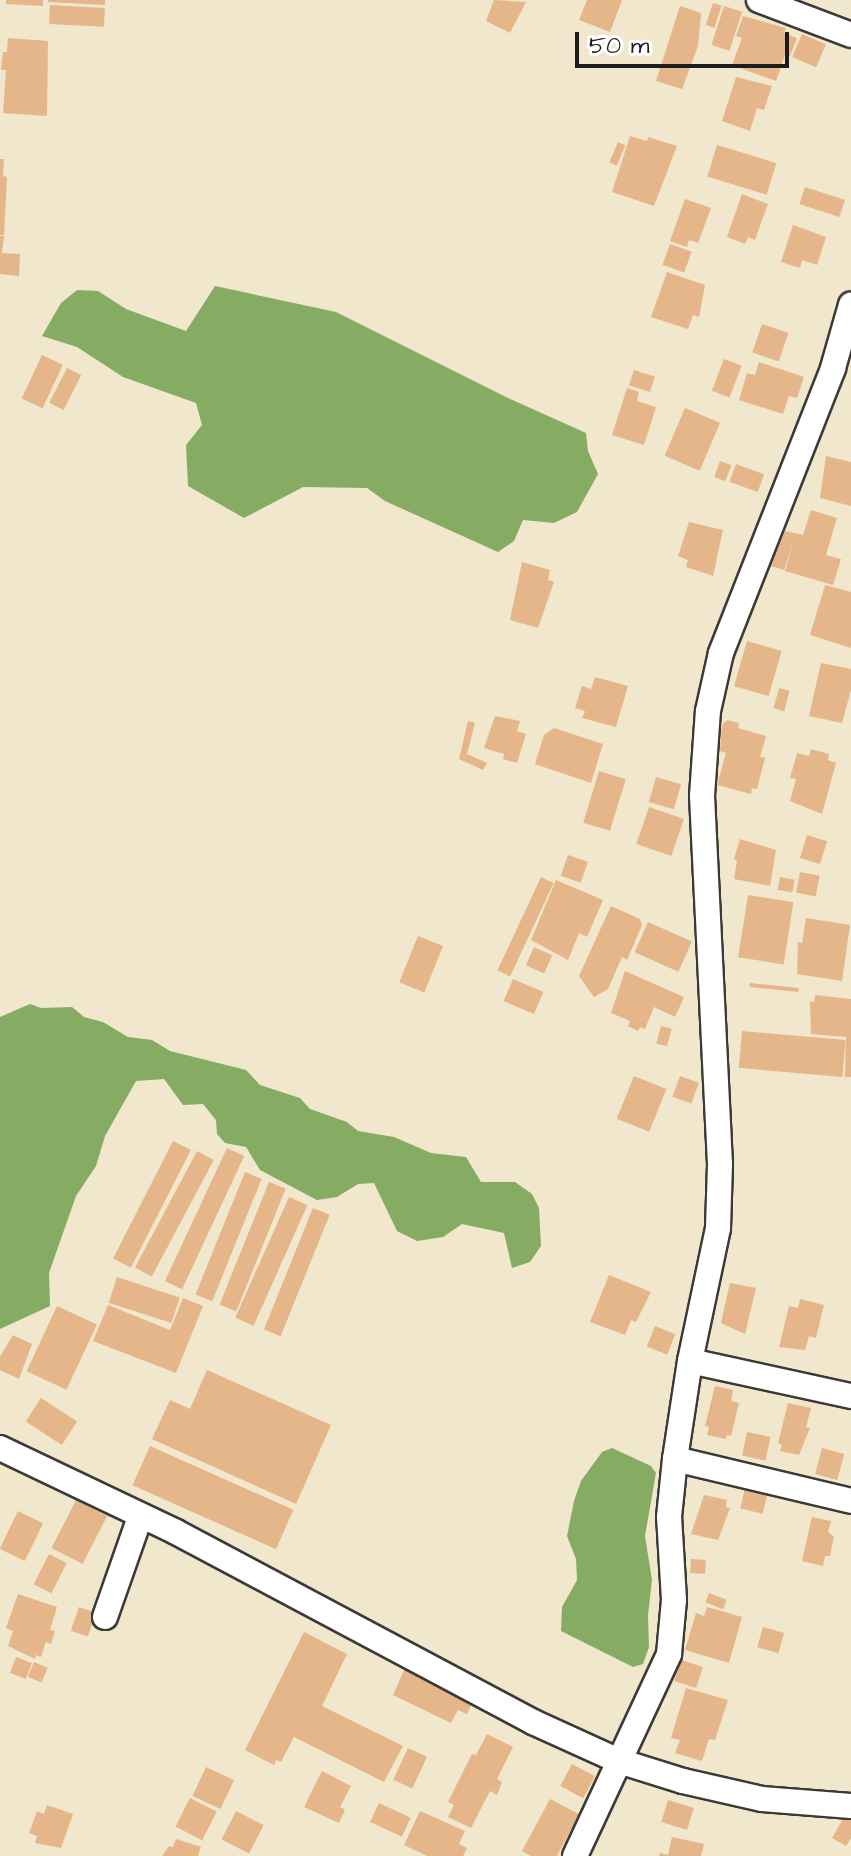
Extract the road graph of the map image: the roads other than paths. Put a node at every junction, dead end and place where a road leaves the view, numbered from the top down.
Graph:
1 (759, 0) edge
2 (851, 35) edge
3 (851, 305) edge
4 (690, 1361) junction
5 (851, 1396) edge
6 (0, 1448) edge
7 (675, 1459) junction
8 (851, 1501) edge
9 (140, 1517) junction
10 (105, 1617) dead end
11 (619, 1761) junction
12 (851, 1806) edge
13 (575, 1856) edge

1 - 2 street
3 - 4 street
4 - 5 street
4 - 7 street
6 - 9 street
7 - 8 street
7 - 11 street
9 - 10 street
9 - 11 street
11 - 12 street
11 - 13 street

